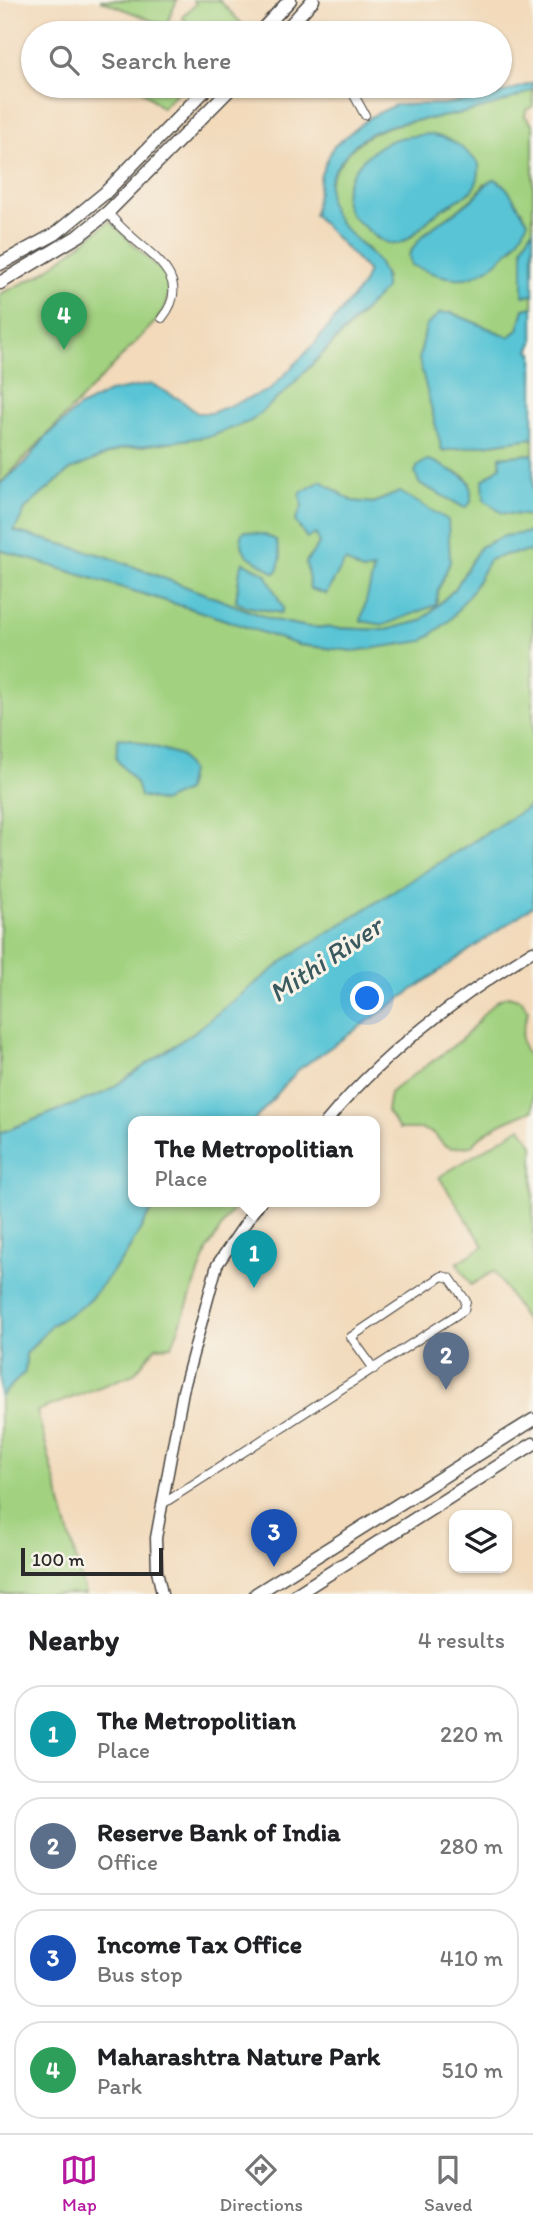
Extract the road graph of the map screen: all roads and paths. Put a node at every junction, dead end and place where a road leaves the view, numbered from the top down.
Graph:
1 (290, 0) edge
2 (313, 0) edge
3 (297, 20) edge
4 (270, 21) edge
5 (197, 98) edge
6 (209, 98) edge
7 (221, 98) edge
8 (356, 98) edge
9 (213, 106) junction
10 (365, 115) dead end
11 (108, 212) junction
12 (0, 264) edge
13 (0, 283) edge
14 (162, 317) dead end
15 (531, 955) edge
16 (332, 1116) edge
17 (257, 1207) edge
18 (374, 1369) junction
19 (533, 1420) edge
20 (533, 1444) edge
21 (161, 1505) junction
22 (162, 1594) edge
23 (256, 1594) edge
24 (297, 1594) edge

1 - 4 main road
2 - 3 main road
5 - 12 main road
6 - 9 main road
7 - 9 main road
8 - 10 street
9 - 11 main road
11 - 13 main road
11 - 14 street
15 - 16 street
17 - 21 street
18 - 18 street
18 - 21 street
19 - 23 main road
20 - 24 main road
21 - 22 street

